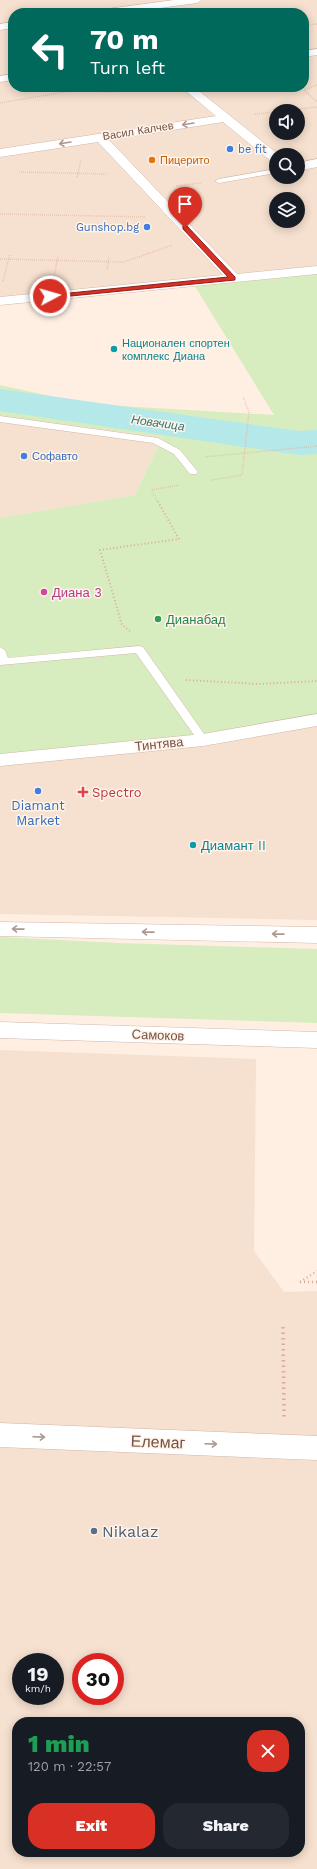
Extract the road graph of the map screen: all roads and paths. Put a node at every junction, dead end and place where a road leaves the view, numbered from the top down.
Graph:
1 (197, 0) edge
2 (137, 8) edge
3 (64, 92) edge
4 (193, 92) edge
5 (306, 92) edge
6 (0, 102) edge
7 (317, 102) edge
8 (317, 107) edge
9 (305, 108) edge
10 (226, 118) junction
11 (100, 137) junction
12 (0, 153) edge
13 (269, 153) edge
14 (317, 164) edge
15 (305, 167) edge
16 (13, 172) dead end
17 (269, 173) edge
18 (134, 174) junction
19 (219, 181) joint
20 (150, 190) junction
21 (0, 214) edge
22 (175, 218) junction
23 (194, 238) junction
24 (10, 254) dead end
25 (0, 259) edge
26 (9, 259) junction
27 (317, 270) edge
28 (233, 278) junction
29 (2, 282) dead end
30 (0, 301) edge
31 (243, 397) dead end
32 (0, 418) edge
33 (317, 446) edge
34 (245, 453) junction
35 (212, 456) dead end
36 (194, 472) dead end
37 (177, 536) dead end
38 (112, 591) dead end
39 (0, 650) edge
40 (179, 680) dead end
41 (317, 681) edge
42 (317, 720) edge
43 (203, 740) junction
44 (0, 760) edge
45 (0, 929) edge
46 (317, 935) edge
47 (0, 1030) edge
48 (317, 1040) edge
49 (317, 1271) edge
50 (317, 1282) edge
51 (283, 1327) dead end
52 (284, 1407) dead end
53 (0, 1435) edge
54 (317, 1448) edge

1 - 2 street
3 - 6 path
4 - 10 street
5 - 7 path
8 - 9 path
10 -> 11 street, Васил Калчев
10 - 13 street
11 -> 12 street, Васил Калчев
11 - 18 street
14 - 15 street
16 - 18 path
17 - 19 lane
18 - 20 street
19 - 20 path
20 - 22 street
21 - 22 path
22 - 23 street
23 - 26 path
23 - 28 street
24 - 26 path
25 - 26 path
26 - 29 path
27 - 28 street
28 - 30 street
31 - 34 path
32 - 36 lane
33 - 34 path
34 - 35 path
37 - 38 path
39 - 43 lane
40 - 41 path
42 - 43 street, Тинтява
43 - 44 street, Тинтява
46 -> 45 street
47 - 48 street, Самоков
49 - 50 path
51 - 52 path
53 -> 54 street, Елемаг

